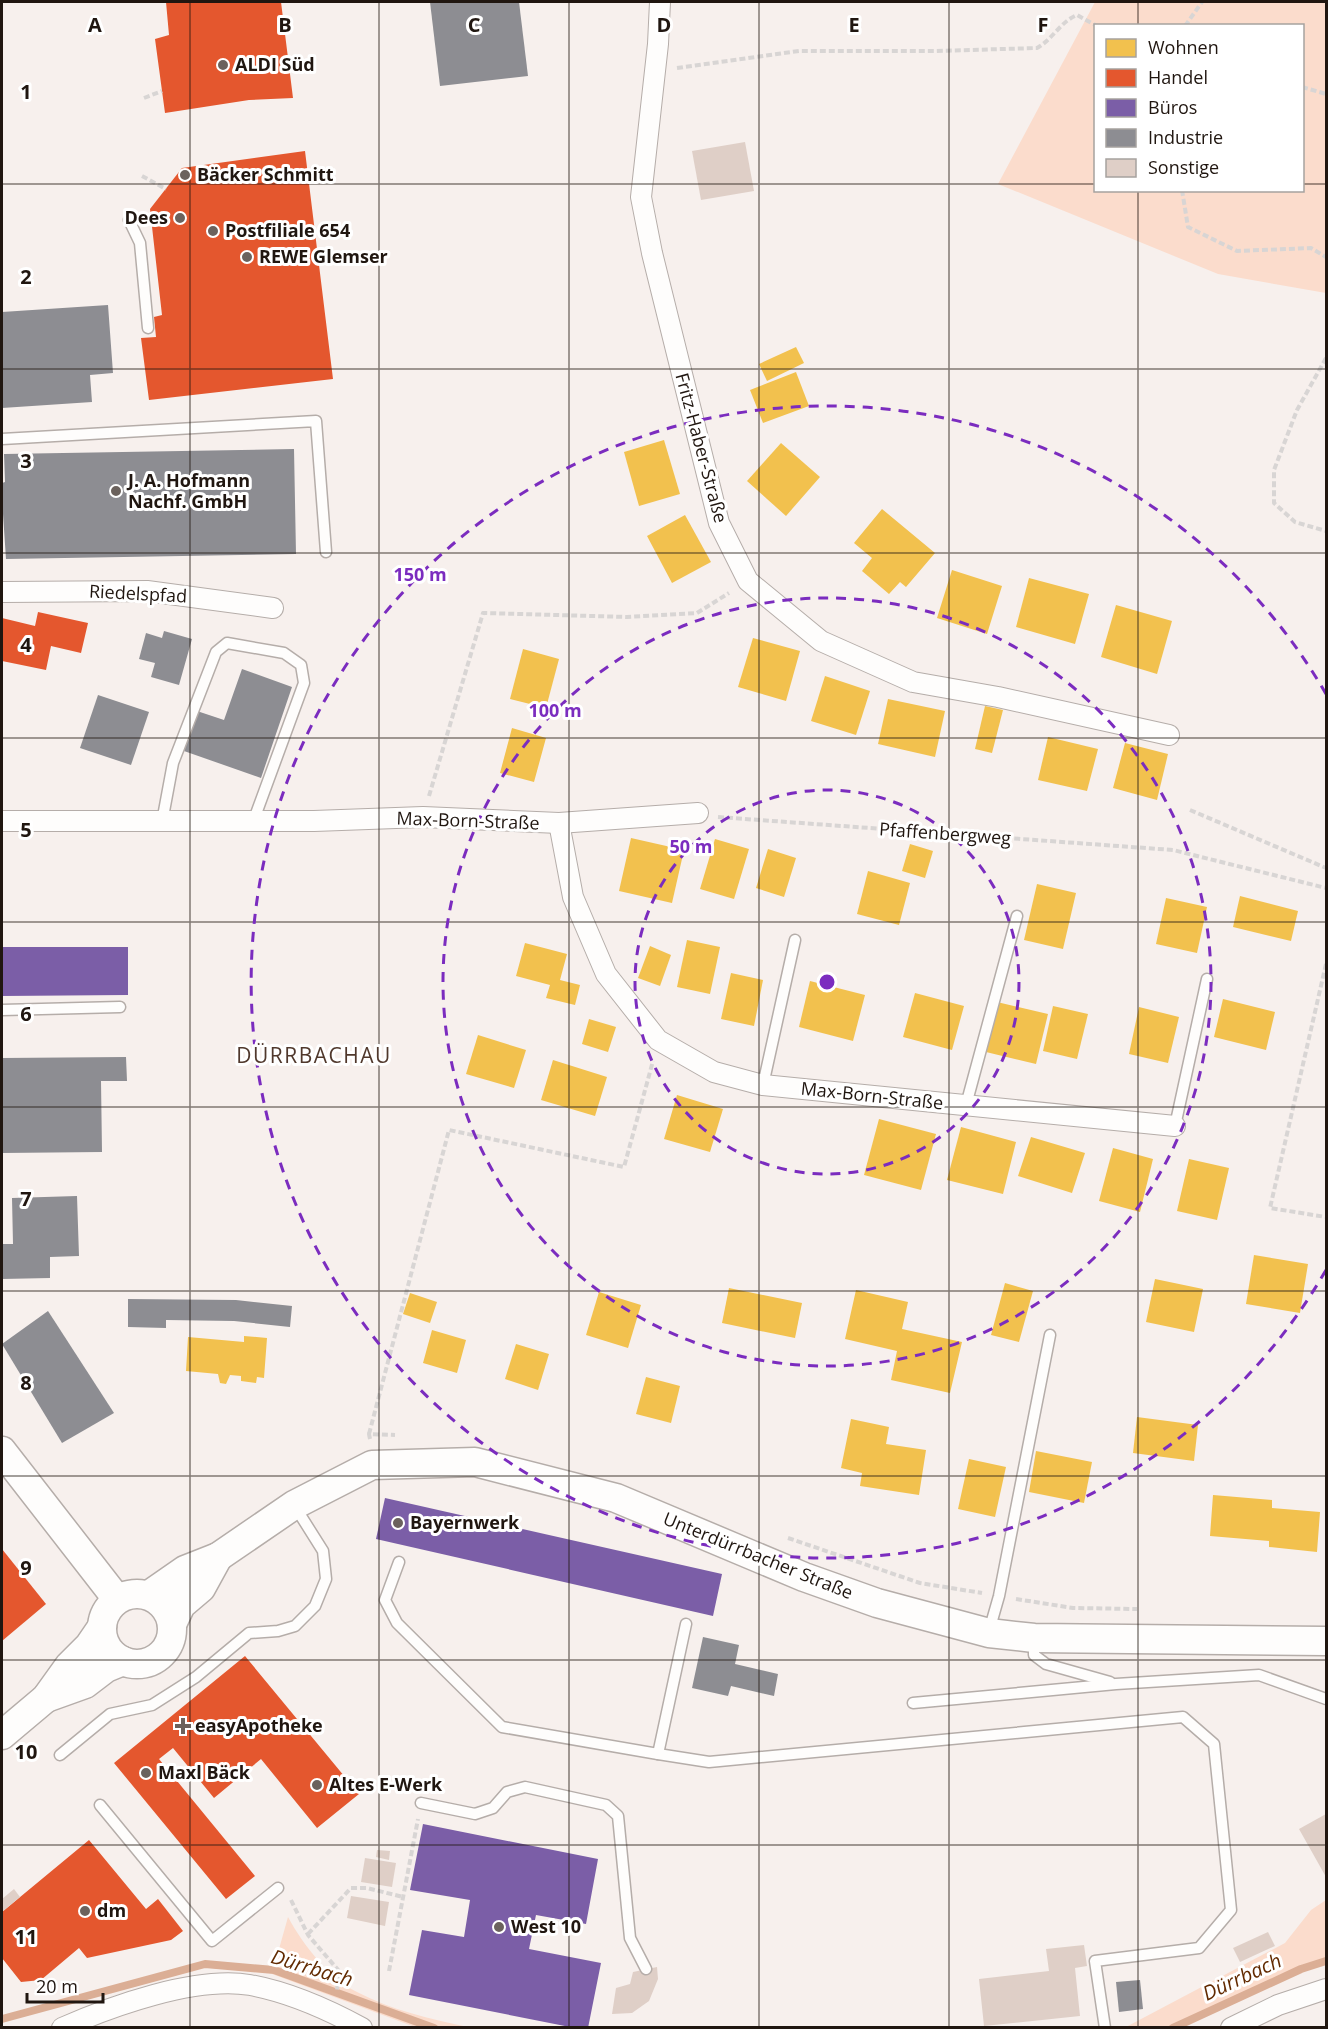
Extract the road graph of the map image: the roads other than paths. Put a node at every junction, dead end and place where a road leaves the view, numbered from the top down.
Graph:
1 (660, 2) edge
2 (129, 220) dead end
3 (148, 328) dead end
4 (2, 439) edge
5 (326, 552) dead end
6 (2, 592) edge
7 (273, 608) dead end
8 (1169, 735) dead end
9 (698, 813) road end
10 (2, 821) edge
11 (162, 822) junction
12 (253, 822) junction
13 (559, 823) junction
14 (1017, 916) dead end
15 (795, 940) dead end
16 (1207, 979) dead end
17 (120, 1007) dead end
18 (2, 1010) edge
19 (763, 1085) junction
20 (966, 1105) junction
21 (1175, 1126) joint
22 (1050, 1335) dead end
23 (2, 1451) edge
24 (294, 1505) junction
25 (218, 1557) junction
26 (399, 1562) dead end
27 (149, 1595) junction
28 (117, 1599) junction
29 (172, 1624) junction
30 (686, 1624) dead end
31 (102, 1627) junction
32 (988, 1633) junction
33 (1034, 1638) junction
34 (1326, 1641) edge
35 (123, 1661) junction
36 (1116, 1684) junction
37 (46, 1698) junction
38 (1326, 1698) edge
39 (913, 1703) dead end
40 (2, 1735) edge
41 (658, 1754) junction
42 (60, 1755) dead end
43 (422, 1803) road end
44 (100, 1805) dead end
45 (278, 1888) road end
46 (646, 1969) dead end
47 (1326, 1989) edge
48 (62, 2028) edge
49 (362, 2028) edge
50 (1105, 2028) edge
51 (1231, 2028) edge

1 - 8 street, Fritz-Haber-Straße
2 - 3 lane
4 - 5 lane
6 - 7 street, Riedelspfad
9 - 13 street
10 - 11 street, Max-Born-Straße
11 - 12 street, Max-Born-Straße
11 - 12 lane
12 - 13 street, Max-Born-Straße
13 - 19 street, Max-Born-Straße
14 - 20 lane
15 - 19 lane
16 - 21 lane
17 - 18 lane
19 - 20 street, Max-Born-Straße
20 - 21 street, Max-Born-Straße
22 - 32 lane
23 - 28 street
24 - 25 street, Unterdürrbacher Straße
24 - 32 street, Unterdürrbacher Straße
24 - 42 lane
25 - 27 street, Unterdürrbacher Straße
25 - 29 street, Unterdürrbacher Straße
26 - 41 lane
27 - 28 street
27 - 29 street
28 - 31 street
29 - 35 street
30 - 41 lane
31 - 35 street
31 - 37 street
32 - 33 street, Unterdürrbacher Straße
33 - 34 street, Unterdürrbacher Straße
33 - 36 lane
35 - 37 street
36 - 38 lane
36 - 39 lane
37 - 40 street
41 - 50 lane
43 - 46 lane
44 - 45 lane
47 - 51 street
48 - 49 street

